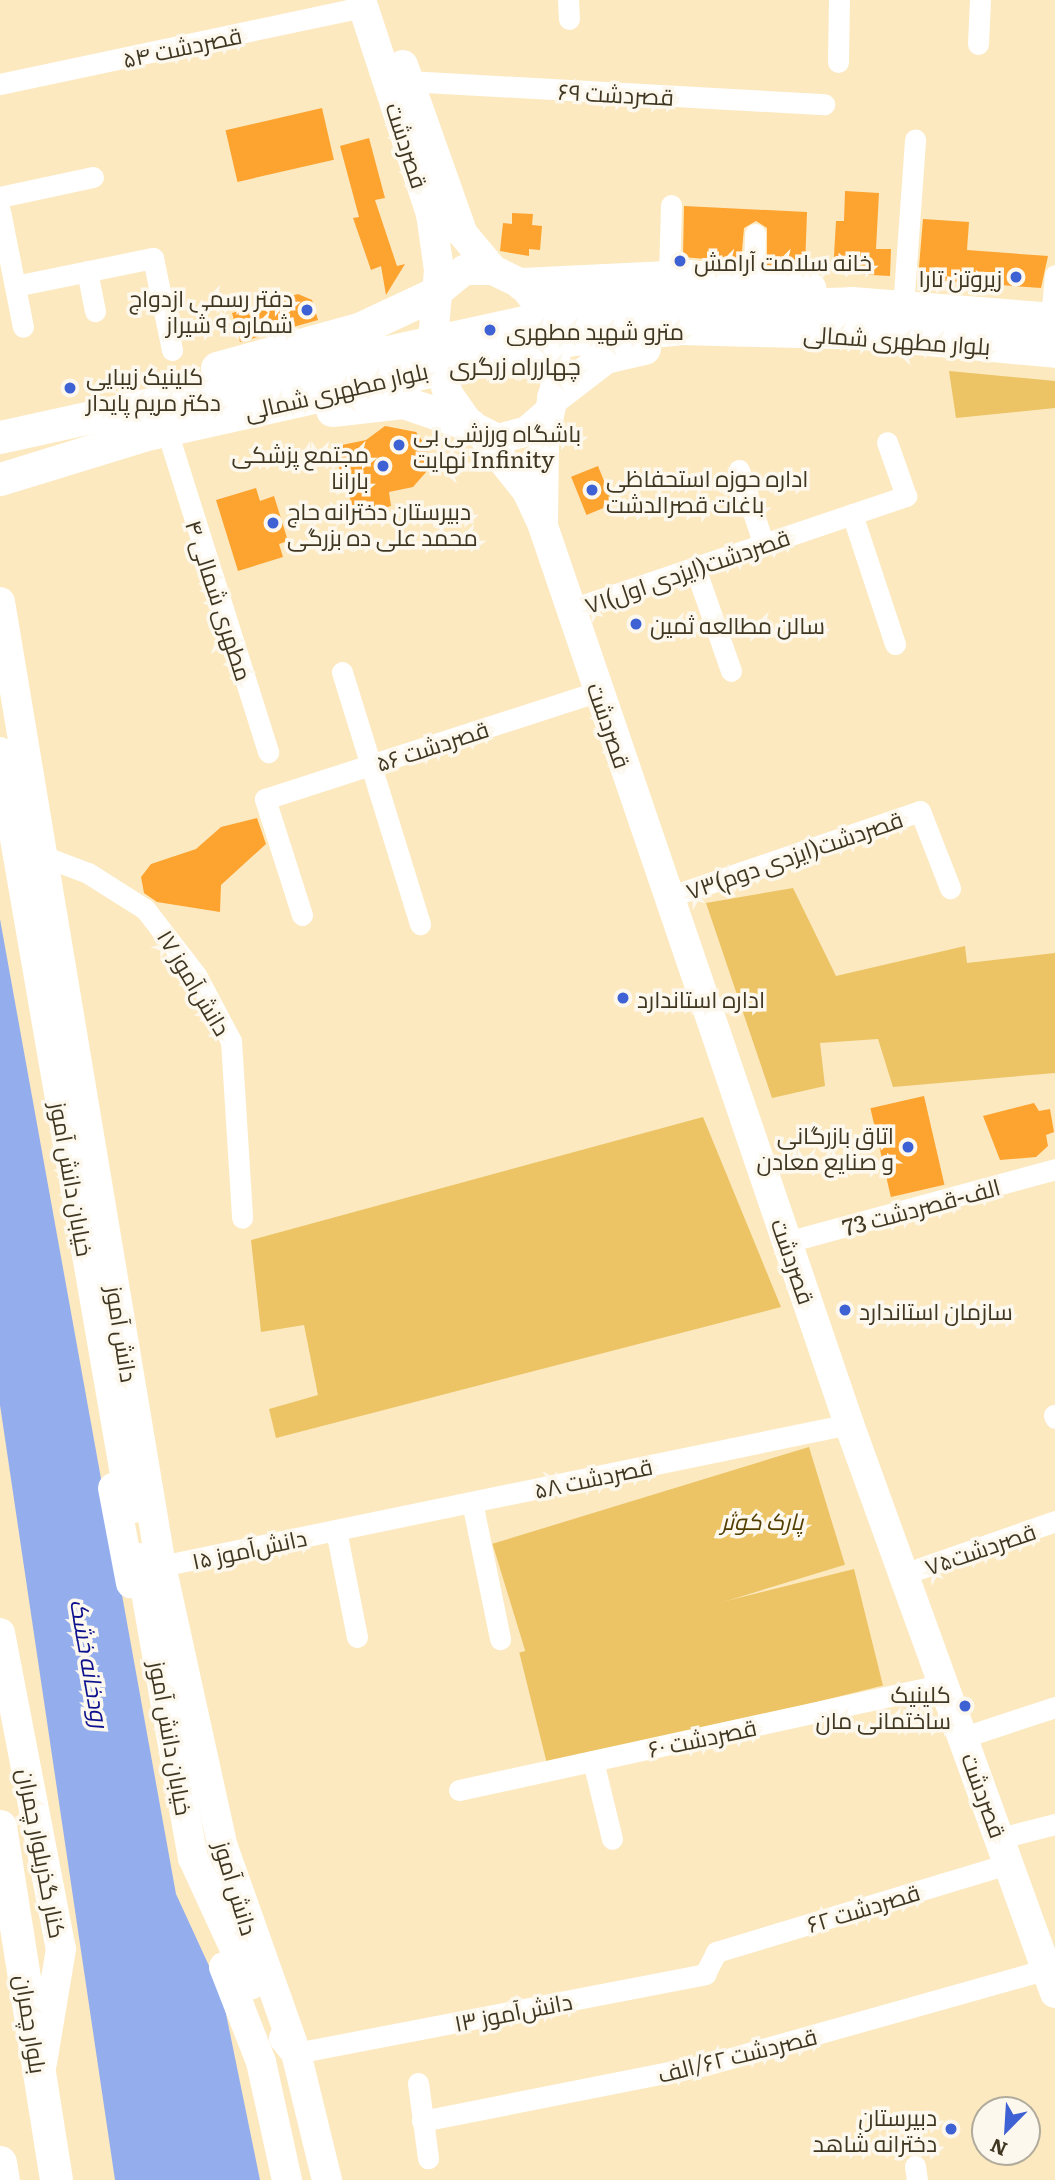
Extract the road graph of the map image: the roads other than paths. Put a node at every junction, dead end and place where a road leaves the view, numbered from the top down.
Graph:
1 (839, 0) edge
2 (980, 0) edge
3 (368, 2) edge
4 (978, 44) dead end
5 (838, 62) dead end
6 (408, 81) junction
7 (0, 84) edge
8 (824, 104) dead end
9 (915, 139) dead end
10 (93, 177) dead end
11 (671, 205) dead end
12 (0, 211) edge
13 (755, 234) dead end
14 (88, 271) junction
15 (1055, 275) edge
16 (669, 277) junction
17 (754, 280) junction
18 (518, 285) junction
19 (15, 286) junction
20 (850, 303) junction
21 (434, 304) junction
22 (904, 308) junction
23 (95, 311) dead end
24 (1053, 319) edge
25 (23, 327) dead end
26 (866, 333) junction
27 (172, 350) dead end
28 (1055, 351) edge
29 (553, 394) junction
30 (49, 426) junction
31 (475, 429) junction
32 (5, 432) edge
33 (887, 442) dead end
34 (172, 447) junction
35 (61, 463) junction
36 (739, 470) dead end
37 (0, 479) edge
38 (852, 514) junction
39 (543, 526) junction
40 (764, 545) junction
41 (695, 568) junction
42 (0, 602) edge
43 (572, 609) junction
44 (895, 644) dead end
45 (731, 671) dead end
46 (342, 672) dead end
47 (599, 691) junction
48 (0, 752) edge
49 (268, 752) dead end
50 (371, 765) junction
51 (0, 822) edge
52 (43, 856) junction
53 (950, 888) dead end
54 (669, 897) junction
55 (302, 915) dead end
56 (420, 923) dead end
57 (1055, 1170) edge
58 (242, 1218) dead end
59 (787, 1242) junction
60 (849, 1424) junction
61 (472, 1502) junction
62 (1055, 1521) edge
63 (336, 1530) junction
64 (161, 1566) junction
65 (904, 1574) junction
66 (0, 1633) edge
67 (357, 1637) dead end
68 (500, 1639) dead end
69 (944, 1684) junction
70 (1055, 1707) edge
71 (964, 1737) junction
72 (593, 1761) junction
73 (459, 1790) dead end
74 (1055, 1824) edge
75 (0, 1826) edge
76 (612, 1839) dead end
77 (1005, 1850) junction
78 (3, 1859) edge
79 (200, 1896) junction
80 (716, 1952) joint
81 (1051, 1981) edge
82 (296, 2053) junction
83 (40, 2074) junction
84 (418, 2083) dead end
85 (422, 2121) junction
86 (322, 2144) junction
87 (282, 2150) junction
88 (428, 2158) dead end
89 (0, 2162) edge
90 (3, 2180) edge
91 (57, 2180) edge
92 (288, 2180) edge
93 (327, 2180) edge

1 - 5 street
2 - 4 street
3 - 6 main road, قصردشت
3 - 7 street, ۵۴ قصردشت
3 - 21 main road, قصردشت
6 - 8 street, ۶۹ قصردشت
6 - 18 main road, قصردشت
9 - 22 street
10 - 12 street
11 - 16 street
12 - 19 street
13 - 17 street
14 - 19 street
14 - 23 street
14 - 27 street
15 - 24 street
16 - 17 main road
16 - 18 main road
17 - 20 main road
18 - 21 main road
18 - 29 main road
19 - 25 street
20 - 22 main road, بلوار مطهرى شمالى
20 - 30 main road, بلوار مطهرى شمالى
21 - 30 main road
21 - 31 main road, قصردشت
22 - 24 main road, بلوار مطهرى شمالى
26 - 28 main road, بلوار مطهرى شمالى
26 - 29 main road
26 - 35 main road, بلوار مطهرى شمالى
29 - 31 main road
29 - 39 main road
30 - 32 main road, بلوار مطهرى شمالى
31 - 34 main road
31 - 39 main road, قصردشت
33 - 38 street, ۷۱قصردشت(ایزدی اول)
34 - 35 main road
34 - 49 street, ۴ مطهری شمالی
35 - 37 main road, بلوار مطهرى شمالى
36 - 40 street
38 - 40 street, ۷۱قصردشت(ایزدی اول)
38 - 44 street
39 - 43 main road, قصردشت
40 - 41 street, ۷۱قصردشت(ایزدی اول)
41 - 43 street, ۷۱قصردشت(ایزدی اول)
41 - 45 street
42 - 52 main road, دانش آموز
43 - 47 main road, قصردشت
46 - 50 street
47 - 50 street, ۵۶ قصردشت
47 - 54 main road, قصردشت
48 - 79 main road, خیابان دانش آموز
50 - 55 street, ۵۶ قصردشت
50 - 56 street
51 - 79 main road, خیابان دانش آموز
52 - 58 street, دانش‌آموز ۱۷
52 - 64 main road, دانش آموز
53 - 54 street, ۷۳قصردشت(ایزدی دوم)
54 - 59 main road, قصردشت
57 - 59 street, 73 الف-قصردشت
59 - 60 main road, قصردشت
60 - 61 street, قصردشت ۵۸
60 - 65 main road, قصردشت
61 - 63 street, قصردشت ۵۸
61 - 68 street
62 - 65 street, قصردشت۷۵
63 - 64 street, دانش‌آموز ۱۵
63 - 67 street
64 - 82 main road, دانش آموز
65 - 69 main road, قصردشت
66 - 83 main road, کنار گذربلوار چمران
69 - 71 main road, قصردشت
69 - 72 street, ۶۰ قصردشت
70 - 71 street
71 - 77 main road, قصردشت
72 - 73 street, ۶۰ قصردشت
72 - 76 street
74 - 77 street, قصردشت ۶۲
75 - 78 main road, بلوار چمران
77 - 80 street, قصردشت ۶۲
77 - 81 main road, قصردشت
78 - 83 main road, بلوار چمران
79 - 82 main road, دانش آموز
79 - 87 main road, دانش آموز
80 - 82 street, دانش‌آموز ۱۳
81 - 85 street, قصردشت ۶۲/الف
82 - 86 main road, دانش آموز
83 - 91 main road, بلوار چمران
84 - 85 street
85 - 88 street
86 - 87 main road
86 - 93 main road, دانش آموز
87 - 92 main road, دانش آموز
89 - 90 main road

